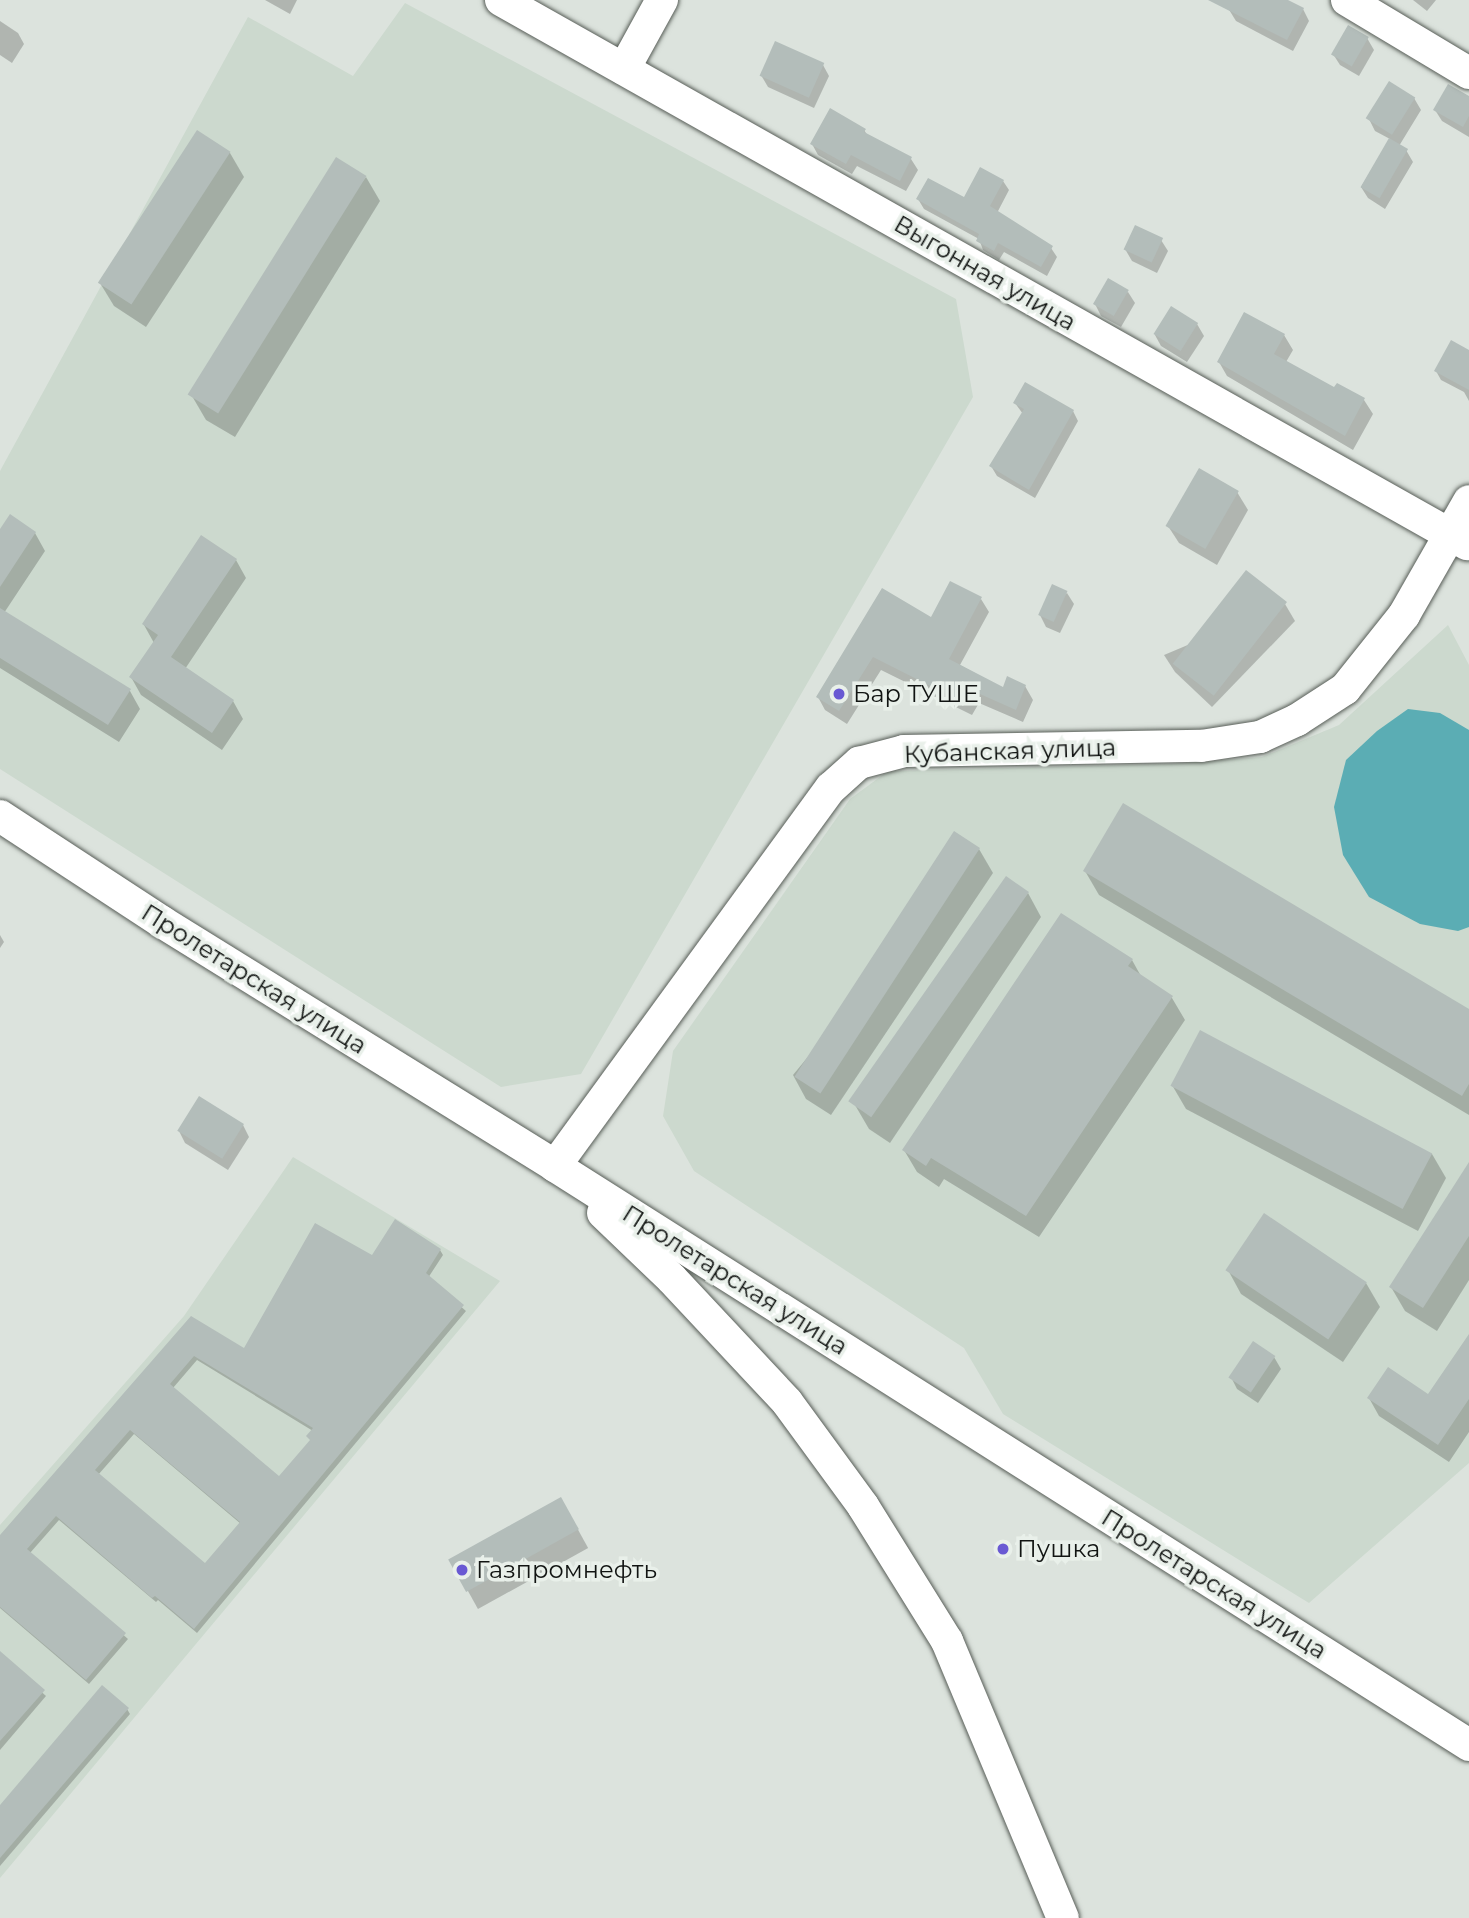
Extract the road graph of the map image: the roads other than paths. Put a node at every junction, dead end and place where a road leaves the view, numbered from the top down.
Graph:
1 (501, 0) edge
2 (662, 0) edge
3 (1347, 0) edge
4 (624, 69) junction
5 (1469, 73) edge
6 (1469, 502) edge
7 (1459, 540) edge
8 (0, 816) edge
9 (555, 1166) junction
10 (1469, 1745) edge
11 (1063, 1918) edge

1 - 4 street, Выгонная улица
2 - 4 street
3 - 5 street
4 - 7 street, Выгонная улица
6 - 7 street, Кубанская улица
7 - 9 street, Кубанская улица
8 - 9 street, Пролетарская улица
9 - 10 street, Пролетарская улица
9 - 11 street

